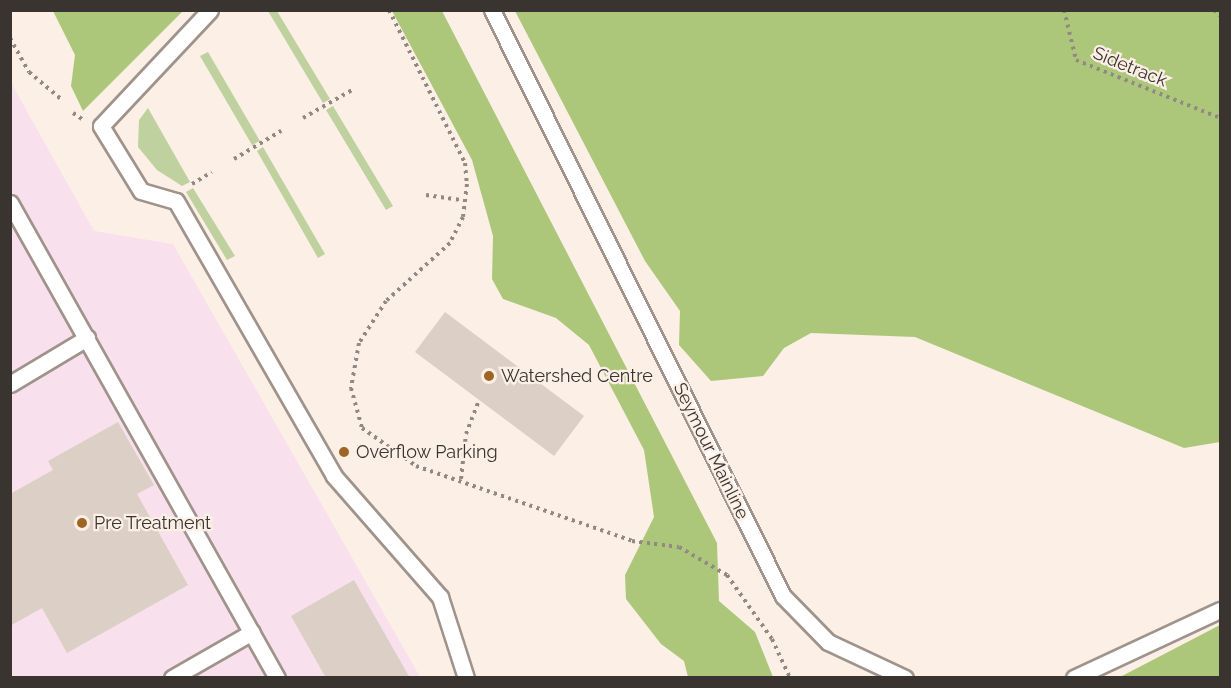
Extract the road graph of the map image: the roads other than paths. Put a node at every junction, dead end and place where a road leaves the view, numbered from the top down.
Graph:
1 (210, 10) edge
2 (492, 10) edge
3 (10, 203) edge
4 (87, 338) junction
5 (10, 384) edge
6 (1221, 610) edge
7 (252, 632) junction
8 (886, 670) junction
9 (172, 678) edge
10 (277, 678) edge
11 (466, 678) edge
12 (871, 678) edge
13 (905, 678) edge
14 (1074, 678) edge

1 - 11 lane
2 - 8 lane, Seymour Mainline
3 - 4 lane
4 - 5 lane
4 - 7 lane
6 - 14 lane
7 - 9 lane
7 - 10 lane
8 - 12 lane
8 - 13 lane, Seymour Mainline

